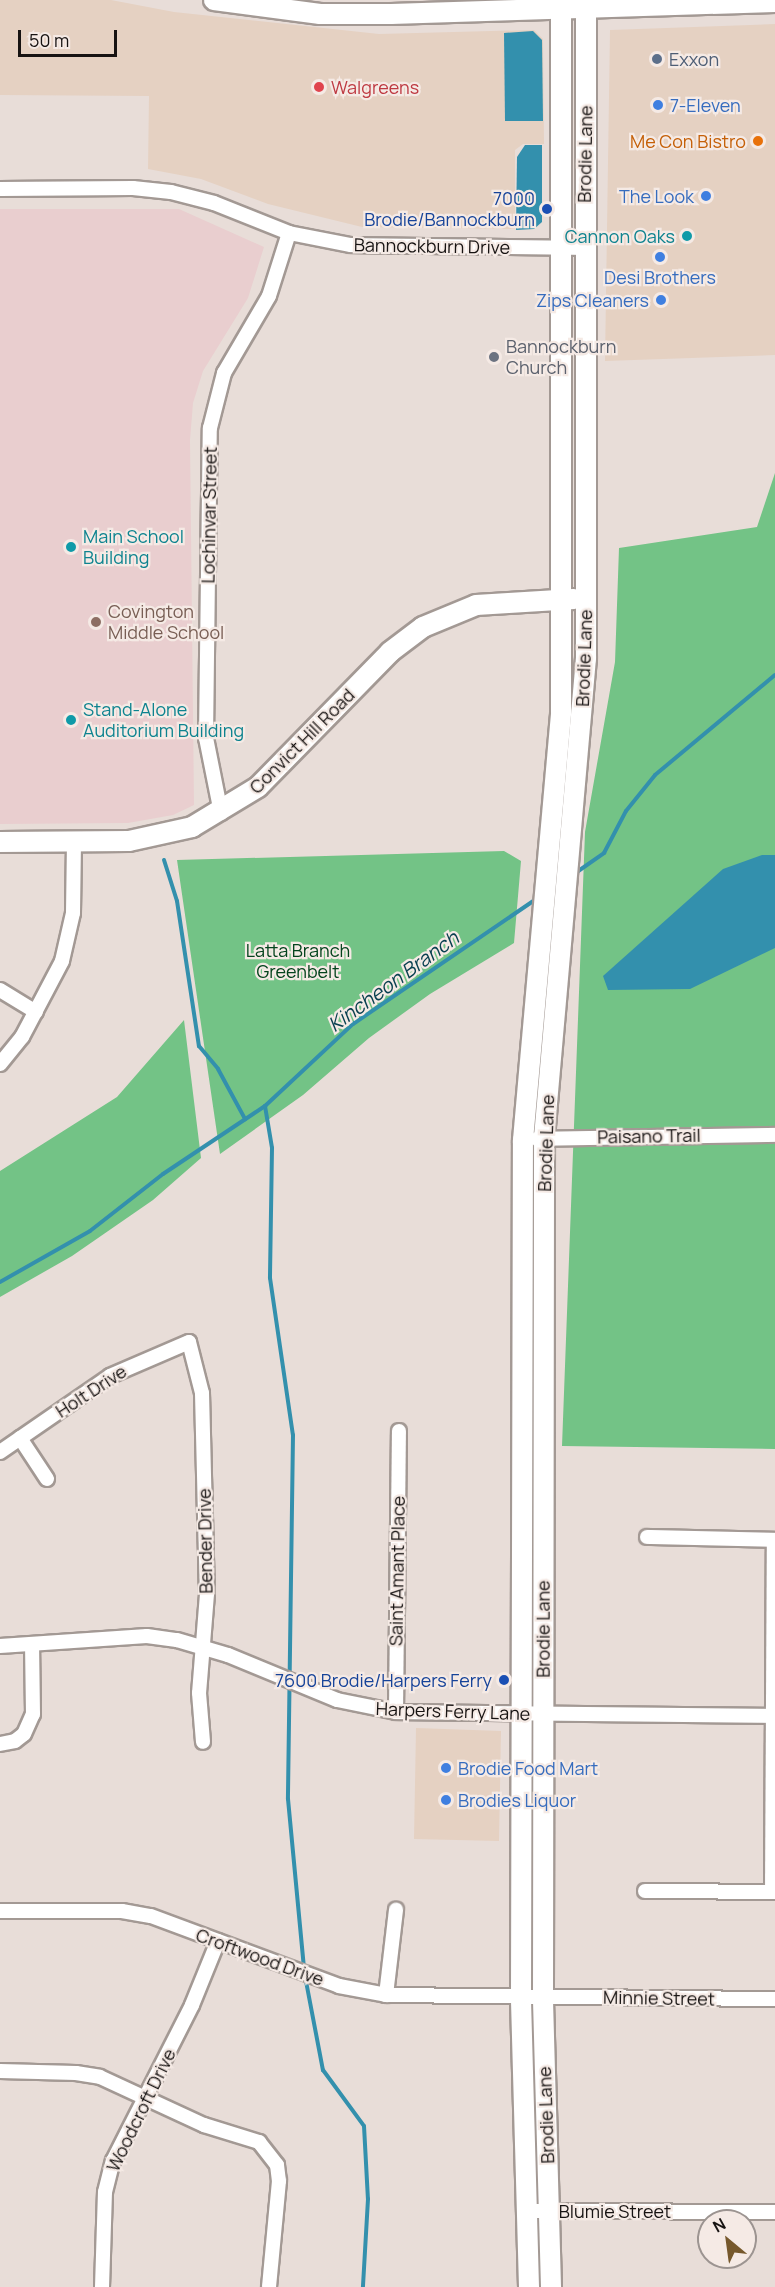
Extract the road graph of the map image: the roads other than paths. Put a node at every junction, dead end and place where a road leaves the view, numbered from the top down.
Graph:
1 (214, 0) edge
2 (775, 2) edge
3 (561, 4) edge
4 (586, 4) edge
5 (0, 189) edge
6 (289, 233) junction
7 (561, 248) junction
8 (584, 248) junction
9 (586, 599) junction
10 (563, 600) junction
11 (221, 813) junction
12 (74, 841) junction
13 (0, 842) edge
14 (551, 929) junction
15 (0, 990) edge
16 (36, 1012) junction
17 (0, 1064) edge
18 (775, 1135) edge
19 (544, 1138) junction
20 (523, 1140) junction
21 (189, 1342) joint
22 (399, 1431) dead end
23 (20, 1438) junction
24 (0, 1452) edge
25 (47, 1479) dead end
26 (647, 1537) dead end
27 (775, 1540) edge
28 (32, 1644) junction
29 (0, 1646) edge
30 (201, 1647) junction
31 (396, 1712) junction
32 (520, 1714) junction
33 (543, 1714) junction
34 (774, 1716) edge
35 (202, 1742) dead end
36 (0, 1744) edge
37 (645, 1891) dead end
38 (773, 1892) edge
39 (396, 1910) dead end
40 (0, 1911) edge
41 (218, 1941) junction
42 (386, 1995) junction
43 (521, 1996) junction
44 (543, 1996) junction
45 (775, 1999) edge
46 (0, 2071) edge
47 (147, 2096) junction
48 (549, 2210) junction
49 (527, 2211) junction
50 (775, 2212) edge
51 (102, 2287) edge
52 (268, 2287) edge
53 (529, 2287) edge
54 (551, 2287) edge

1 - 3 main road
2 - 4 main road
3 - 4 main road
3 - 7 main road, Brodie Lane
4 - 8 main road, Brodie Lane
5 - 6 street, Bannockburn Drive
6 - 7 street, Bannockburn Drive
6 - 11 street, Lochinvar Street
7 - 8 street, Bannockburn Drive
7 - 10 main road, Brodie Lane
8 - 9 main road, Brodie Lane
9 - 10 main road, Convict Hill Road
9 - 14 main road, Brodie Lane
10 - 11 main road, Convict Hill Road
10 - 14 main road, Brodie Lane
11 - 12 main road, Convict Hill Road
12 - 13 main road, Convict Hill Road
12 - 16 street
14 - 19 main road, Brodie Lane
14 - 20 main road, Brodie Lane
15 - 16 street
16 - 17 street
18 - 19 street, Paisano Trail
19 - 20 street, Paisano Trail
19 - 33 main road, Brodie Lane
20 - 32 main road, Brodie Lane
21 - 23 street, Holt Drive
21 - 30 street, Bender Drive
22 - 31 street, Saint Amant Place
23 - 24 street, Holt Drive
23 - 25 street
26 - 27 street
27 - 34 street
28 - 29 street, Harpers Ferry Lane
28 - 30 street, Harpers Ferry Lane
28 - 36 street
30 - 31 street, Harpers Ferry Lane
30 - 35 street, Bender Drive
31 - 32 street, Harpers Ferry Lane
32 - 33 street, Harpers Ferry Lane
32 - 43 main road, Brodie Lane
33 - 34 street, Harpers Ferry Lane
33 - 44 main road, Brodie Lane
34 - 38 street
37 - 38 street
39 - 42 street
40 - 41 street, Croftwood Drive
41 - 42 street, Croftwood Drive
41 - 47 street, Woodcroft Drive
42 - 43 street, Croftwood Drive
43 - 44 street, Minnie Street
43 - 49 main road, Brodie Lane
44 - 45 street, Minnie Street
44 - 48 main road, Brodie Lane
46 - 47 street
47 - 51 street, Woodcroft Drive
47 - 52 street
48 - 49 street, Blumie Street
48 - 50 street, Blumie Street
48 - 54 main road, Brodie Lane
49 - 53 main road, Brodie Lane

